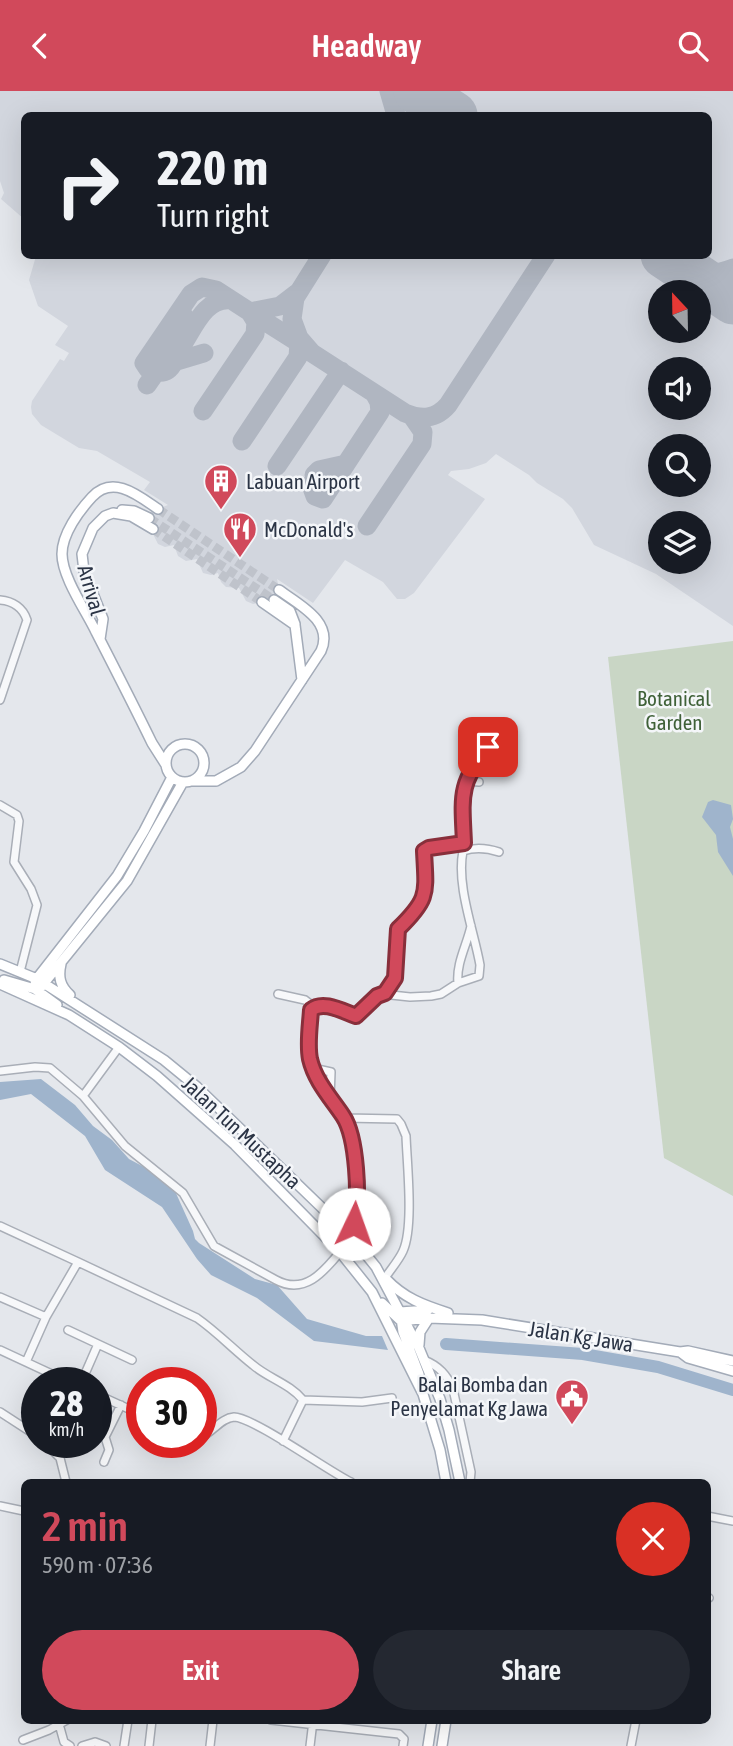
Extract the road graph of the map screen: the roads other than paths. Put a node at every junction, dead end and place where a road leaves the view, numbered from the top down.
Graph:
1 (158, 509) tunnel mouth
2 (113, 513) junction
3 (149, 518) tunnel mouth
4 (153, 529) tunnel mouth
5 (279, 590) tunnel mouth
6 (0, 600) edge
7 (274, 600) tunnel mouth
8 (262, 602) tunnel mouth
9 (295, 625) junction
10 (100, 639) junction
11 (302, 680) junction
12 (0, 700) edge
13 (498, 734) dead end
14 (166, 765) junction
15 (172, 777) junction
16 (187, 781) junction
17 (466, 781) junction
18 (479, 782) dead end
19 (0, 805) edge
20 (463, 847) junction
21 (499, 852) dead end
22 (472, 924) junction
23 (59, 958) junction
24 (0, 964) edge
25 (21, 968) junction
26 (0, 981) edge
27 (458, 983) junction
28 (39, 984) junction
29 (278, 993) dead end
30 (385, 993) junction
31 (314, 1007) junction
32 (69, 1015) junction
33 (105, 1021) junction
34 (119, 1047) junction
35 (313, 1068) junction
36 (0, 1070) edge
37 (83, 1096) junction
38 (330, 1098) junction
39 (345, 1118) junction
40 (0, 1226) edge
41 (350, 1235) junction
42 (340, 1252) junction
43 (78, 1262) junction
44 (376, 1267) junction
45 (385, 1278) junction
46 (372, 1292) junction
47 (0, 1297) edge
48 (448, 1313) junction
49 (46, 1317) junction
50 (402, 1318) junction
51 (429, 1318) junction
52 (482, 1320) junction
53 (68, 1330) dead end
54 (98, 1344) junction
55 (419, 1348) junction
56 (0, 1350) edge
57 (680, 1352) junction
58 (132, 1360) dead end
59 (424, 1360) junction
60 (733, 1361) edge
61 (26, 1362) junction
62 (37, 1367) edge
63 (88, 1367) edge
64 (733, 1371) edge
65 (423, 1394) junction
66 (391, 1398) dead end
67 (303, 1400) junction
68 (112, 1401) edge
69 (121, 1405) junction
70 (126, 1407) edge
71 (0, 1412) edge
72 (21, 1426) edge
73 (217, 1427) edge
74 (283, 1441) junction
75 (59, 1458) edge
76 (104, 1462) dead end
77 (65, 1479) edge
78 (346, 1479) edge
79 (445, 1479) edge
80 (459, 1479) edge
81 (470, 1479) edge
82 (0, 1506) edge
83 (21, 1510) edge
84 (711, 1517) edge
85 (733, 1521) edge
86 (59, 1724) joint
87 (127, 1724) edge
88 (152, 1724) edge
89 (213, 1724) edge
90 (313, 1724) edge
91 (328, 1724) edge
92 (431, 1724) edge
93 (445, 1724) edge
94 (635, 1724) edge
95 (23, 1740) dead end
96 (71, 1746) edge
97 (82, 1746) edge
98 (106, 1746) edge
99 (124, 1746) edge
100 (149, 1746) edge
101 (210, 1746) edge
102 (310, 1746) edge
103 (403, 1746) edge
104 (428, 1746) edge
105 (442, 1746) edge
106 (631, 1746) edge

1 - 10 main road
2 - 3 main road
2 - 4 main road
2 - 10 main road, Arrival
5 - 11 main road
6 - 12 street
7 - 9 main road
8 - 9 main road
9 - 11 main road
10 - 14 main road
11 - 16 main road
13 - 17 street
14 - 15 main road
14 - 16 main road
15 - 16 main road
15 - 23 main road
16 - 23 main road
17 - 18 street
17 - 20 street
19 - 25 street
20 - 21 street
20 - 22 street
20 - 30 street
22 - 27 street
22 - 27 street
23 - 25 main road
23 - 28 main road
23 - 33 main road
24 - 25 main road
24 - 28 main road, Jalan Tun Mustapha
26 - 28 main road
26 - 32 main road
27 - 30 street
28 - 32 main road
28 - 33 main road, Jalan Tun Mustapha
29 - 31 street
30 - 31 street
31 - 35 street
32 - 34 main road
33 - 41 main road, Jalan Tun Mustapha
34 - 37 street
34 - 42 main road
35 - 38 street
35 - 38 street
36 - 37 street
37 - 42 street
38 - 39 street
39 - 41 street
39 - 45 street
40 - 43 street
41 - 44 main road, Jalan Tun Mustapha
42 - 46 main road
43 - 49 street
43 - 67 street
44 - 45 main road
44 - 50 main road, Jalan Tun Mustapha
45 - 48 main road
46 - 50 main road
46 - 65 main road
47 - 49 street
48 - 50 main road, Jalan Kg Jawa
48 - 52 main road, Jalan Kg Jawa
49 - 61 street
50 - 51 main road, Jalan Kg Jawa
50 - 55 main road, Jalan Tun Mustapha
50 - 65 main road
51 - 52 main road, Jalan Kg Jawa
51 - 55 main road
52 - 57 main road, Jalan Kg Jawa
53 - 54 street
54 - 58 street
54 - 63 street
55 - 59 main road, Jalan Tun Mustapha
56 - 61 street
57 - 60 main road, Jalan Kg Jawa
57 - 64 main road, Jalan Kg Jawa
59 - 80 main road, Jalan Tun Mustapha
59 - 81 street
61 - 62 street
65 - 79 main road
66 - 67 street
67 - 74 street
68 - 69 street
69 - 70 street
69 - 76 street
71 - 72 street
73 - 74 street
74 - 78 street
75 - 77 street
82 - 83 street
84 - 85 street
86 - 95 street
86 - 96 street
87 - 99 street
88 - 100 street
89 - 101 street
90 - 102 street
91 - 103 street
92 - 104 main road
93 - 105 main road
94 - 106 street
97 - 98 street

